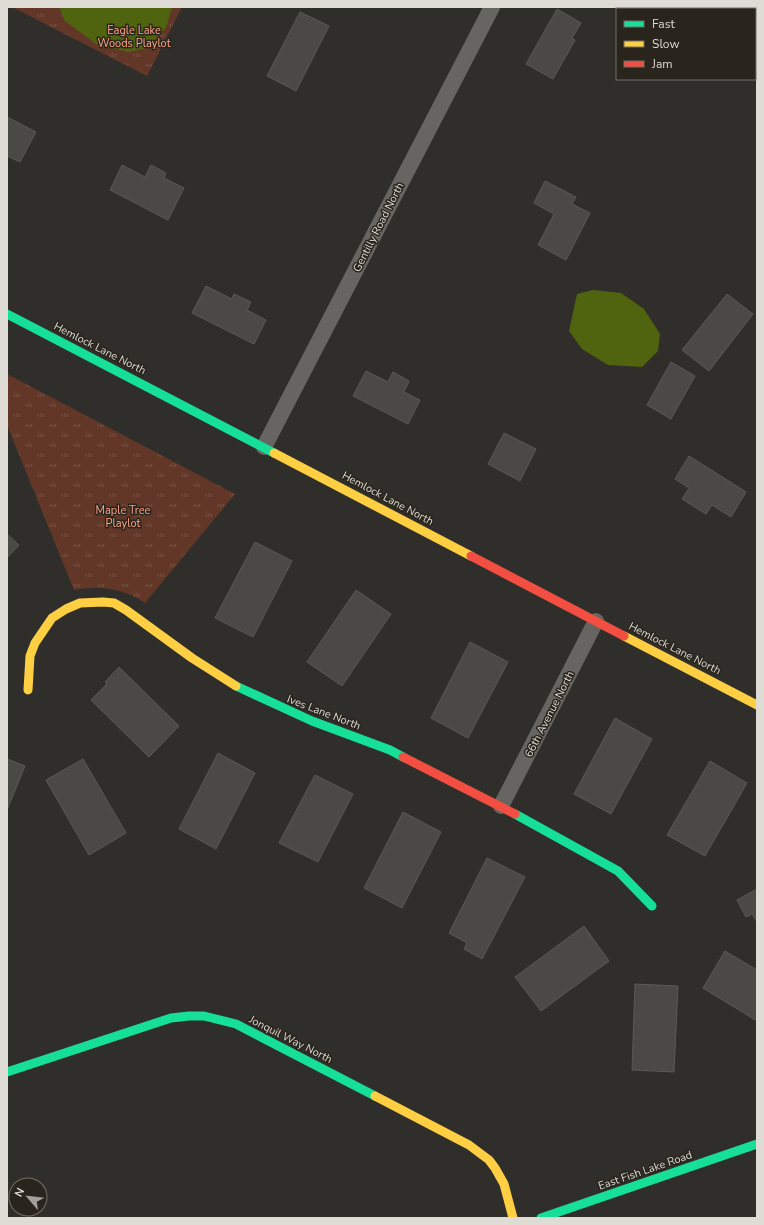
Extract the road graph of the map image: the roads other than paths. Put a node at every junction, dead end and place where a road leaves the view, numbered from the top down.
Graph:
1 (492, 7) edge
2 (7, 314) edge
3 (264, 447) junction
4 (596, 621) junction
5 (28, 690) dead end
6 (757, 705) edge
7 (501, 806) junction
8 (652, 906) dead end
9 (7, 1072) edge
10 (757, 1144) edge
11 (513, 1218) edge
12 (541, 1218) edge

1 - 3 street, Gentilly Road North
2 - 3 street, Hemlock Lane North
3 - 4 street, Hemlock Lane North
4 - 6 street, Hemlock Lane North
4 - 7 street, 66th Avenue North
5 - 7 street, Ives Lane North
7 - 8 street, Ives Lane North
9 - 11 street, Jonquil Way North
10 - 12 street, East Fish Lake Road

